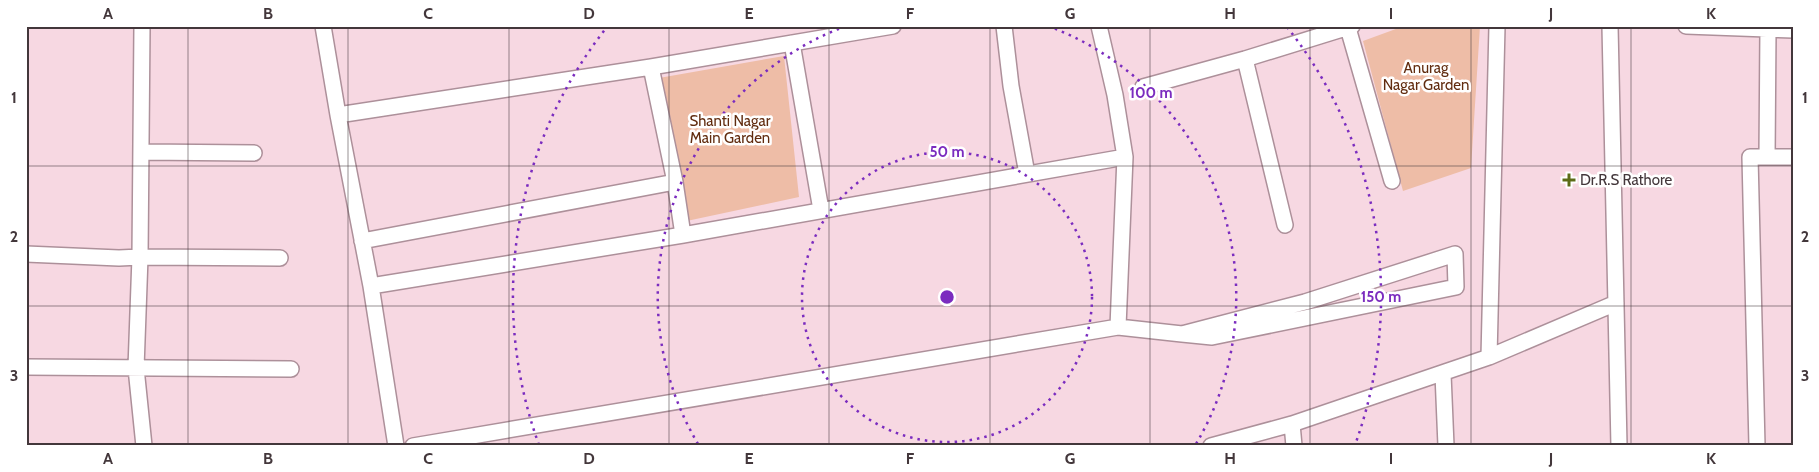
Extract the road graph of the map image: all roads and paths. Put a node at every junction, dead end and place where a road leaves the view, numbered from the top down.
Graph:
1 (142, 26) edge
2 (324, 26) edge
3 (893, 26) edge
4 (1004, 26) edge
5 (1099, 26) edge
6 (1497, 26) edge
7 (1610, 26) edge
8 (1686, 26) edge
9 (1350, 27) edge
10 (1768, 29) junction
11 (1793, 30) edge
12 (792, 43) junction
13 (1245, 59) junction
14 (651, 67) junction
15 (1143, 87) dead end
16 (338, 115) junction
17 (141, 152) junction
18 (254, 153) dead end
19 (1793, 156) edge
20 (1125, 157) junction
21 (1767, 158) junction
22 (1027, 174) junction
23 (675, 182) junction
24 (1392, 182) dead end
25 (821, 210) junction
26 (1285, 225) dead end
27 (683, 235) junction
28 (362, 242) junction
29 (26, 254) edge
30 (140, 256) junction
31 (280, 258) dead end
32 (371, 286) junction
33 (1616, 303) junction
34 (1118, 327) junction
35 (1182, 334) junction
36 (1489, 357) junction
37 (26, 366) edge
38 (136, 368) junction
39 (291, 369) dead end
40 (1443, 374) junction
41 (1292, 424) junction
42 (144, 446) edge
43 (396, 446) edge
44 (413, 446) edge
45 (1211, 446) edge
46 (1294, 446) edge
47 (1446, 446) edge
48 (1618, 446) edge
49 (1757, 446) edge

1 - 17 street
2 - 16 street
3 - 12 street
4 - 22 street
5 - 20 street
6 - 36 street
7 - 33 street
8 - 10 street
9 - 13 street
9 - 24 street
10 - 11 street
10 - 21 street
12 - 14 street
12 - 25 street
13 - 15 street
13 - 26 street
14 - 16 street
14 - 23 street
16 - 28 street
17 - 18 street
17 - 30 street
19 - 21 street
20 - 22 street
20 - 34 street
21 - 49 street
22 - 25 street
23 - 27 street
23 - 28 street
25 - 27 street
27 - 32 street
28 - 32 street
29 - 30 street
30 - 31 street
30 - 38 street
32 - 43 street
33 - 36 street
33 - 48 street
34 - 35 street
34 - 44 street
35 - 35 street
36 - 40 street
37 - 38 street
38 - 39 street
38 - 42 street
40 - 41 street
40 - 47 street
41 - 45 street
41 - 46 street

